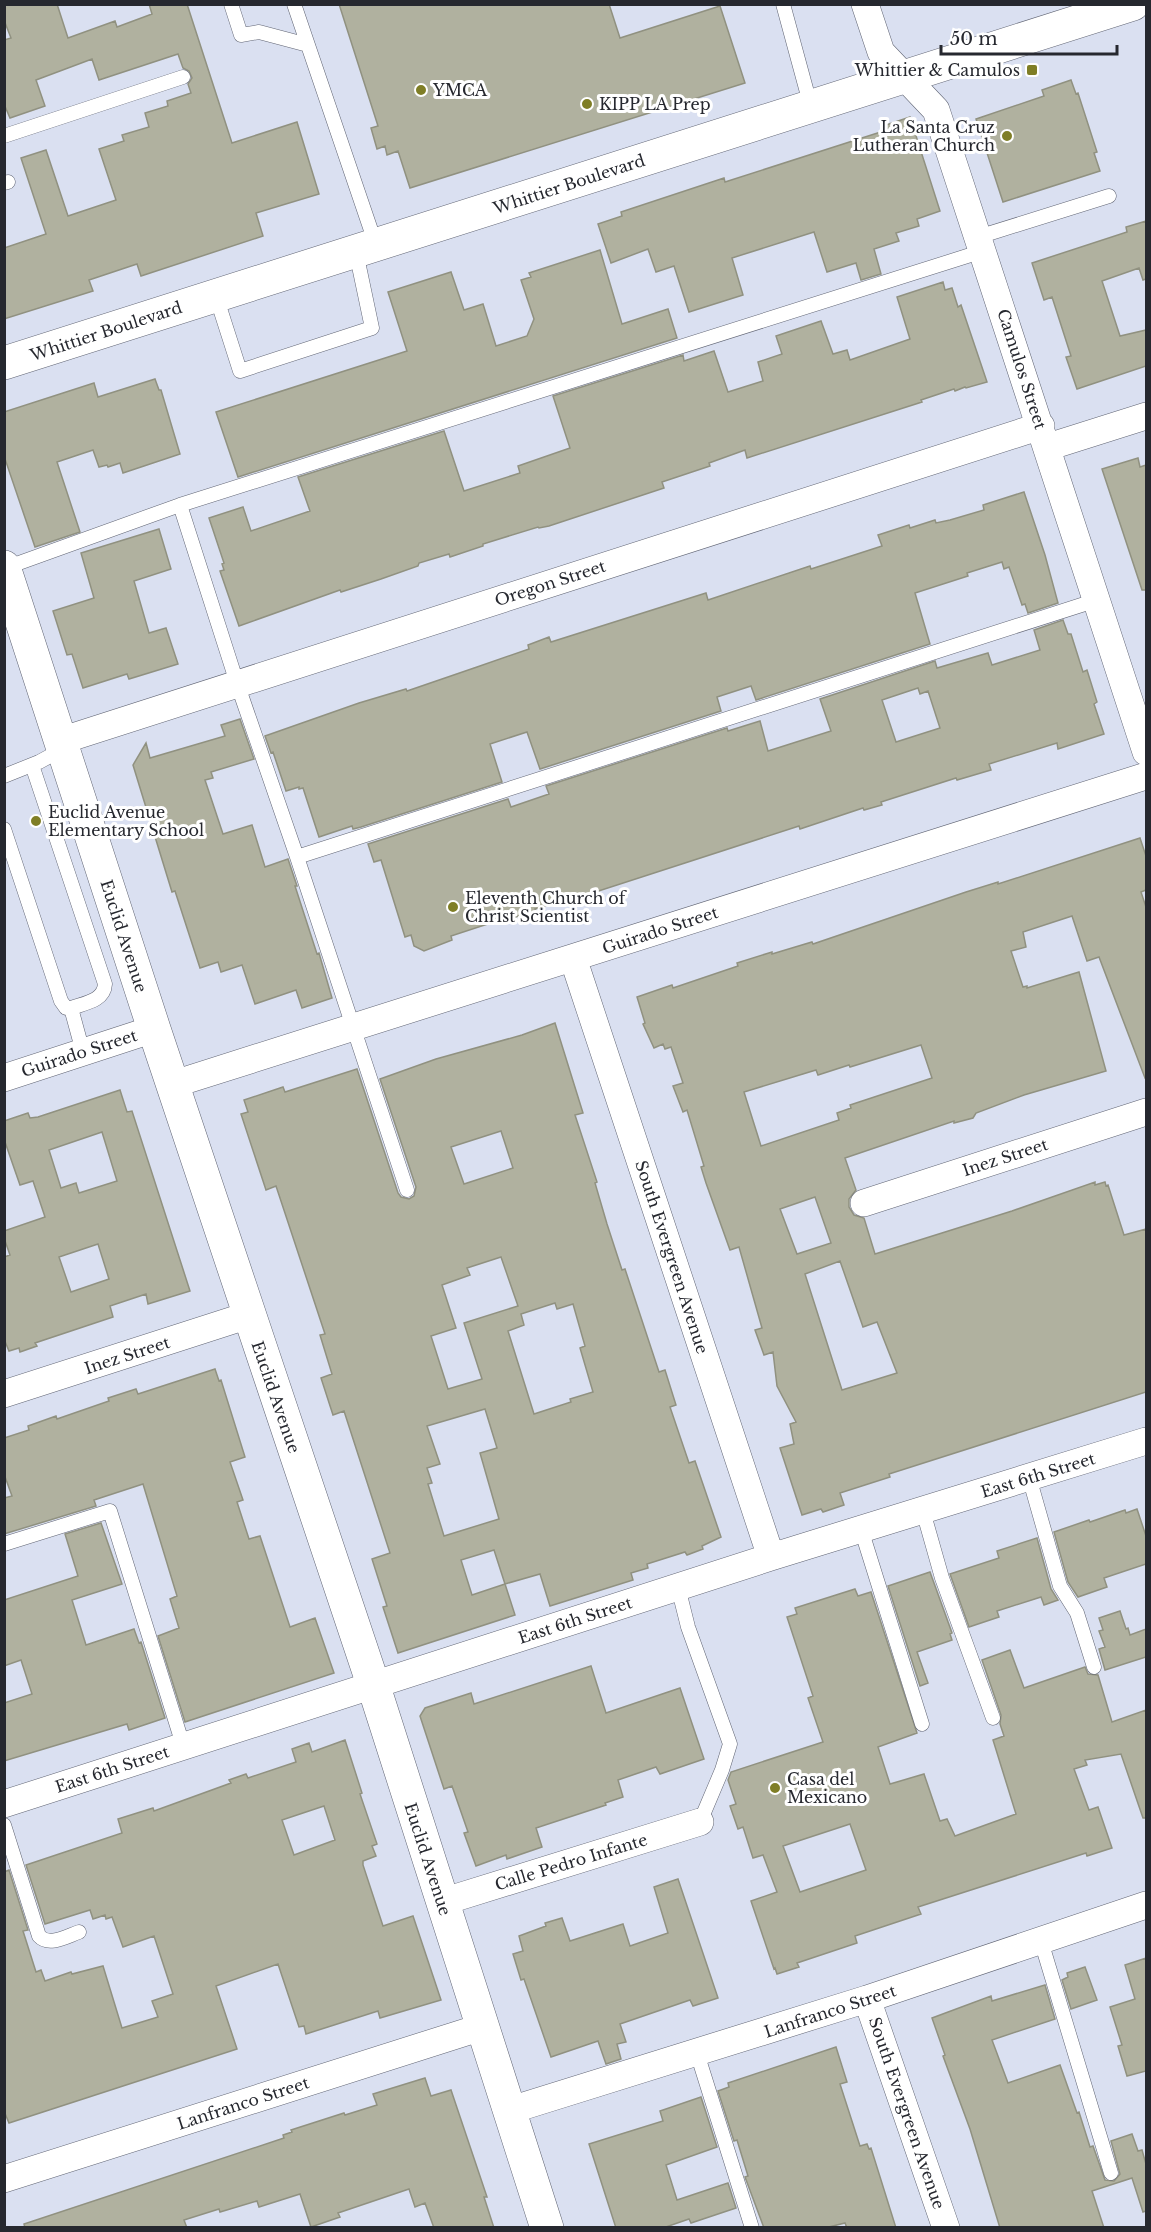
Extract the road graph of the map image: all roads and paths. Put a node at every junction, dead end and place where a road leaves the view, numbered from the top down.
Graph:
1 (231, 4) edge
2 (294, 4) edge
3 (783, 4) edge
4 (866, 4) edge
5 (1133, 4) edge
6 (308, 45) junction
7 (905, 76) junction
8 (183, 77) dead end
9 (811, 107) junction
10 (4, 136) edge
11 (1109, 196) dead end
12 (981, 244) junction
13 (366, 249) junction
14 (216, 296) junction
15 (4, 363) edge
16 (1146, 416) edge
17 (1045, 436) junction
18 (180, 505) junction
19 (5, 567) edge
20 (1097, 600) junction
21 (237, 684) junction
22 (61, 745) junction
23 (1146, 751) edge
24 (32, 765) junction
25 (4, 776) edge
26 (1146, 776) edge
27 (4, 829) edge
28 (297, 856) junction
29 (573, 958) junction
30 (71, 1008) junction
31 (353, 1027) junction
32 (154, 1029) junction
33 (83, 1052) junction
34 (4, 1078) edge
35 (174, 1084) junction
36 (1146, 1112) edge
37 (407, 1190) dead end
38 (864, 1203) dead end
39 (249, 1316) junction
40 (4, 1394) edge
41 (1146, 1441) edge
42 (1029, 1478) junction
43 (923, 1511) junction
44 (861, 1529) junction
45 (4, 1544) edge
46 (771, 1557) junction
47 (678, 1587) junction
48 (1094, 1667) dead end
49 (373, 1684) junction
50 (993, 1718) dead end
51 (922, 1724) dead end
52 (183, 1745) junction
53 (4, 1804) edge
54 (700, 1822) joint
55 (4, 1825) edge
56 (442, 1902) junction
57 (1146, 1905) edge
58 (80, 1932) dead end
59 (1041, 1941) junction
60 (867, 1999) junction
61 (482, 2027) junction
62 (697, 2053) junction
63 (511, 2110) junction
64 (1111, 2173) dead end
65 (4, 2179) edge
66 (547, 2228) edge
67 (752, 2228) edge
68 (946, 2228) edge

1 - 6 lane
2 - 6 lane
3 - 9 lane
4 - 7 street, Camulos Street
5 - 7 street, Whittier Boulevard
6 - 13 lane
7 - 9 street, Whittier Boulevard
7 - 12 street, Camulos Street
8 - 10 lane
9 - 13 street, Whittier Boulevard
11 - 12 lane
12 - 17 street, Camulos Street
12 - 18 lane
13 - 14 street, Whittier Boulevard
13 - 14 lane
14 - 15 street, Whittier Boulevard
16 - 17 street, Oregon Street
17 - 20 street, Camulos Street
17 - 21 street, Oregon Street
18 - 19 lane
18 - 21 lane
19 - 22 street, Euclid Avenue
20 - 23 street, Camulos Street
20 - 28 lane
21 - 22 street, Oregon Street
21 - 28 lane
22 - 24 lane
22 - 32 street, Euclid Avenue
24 - 25 lane
24 - 30 lane
26 - 29 street, Guirado Street
27 - 30 lane
28 - 31 lane
29 - 31 street, Guirado Street
29 - 46 street, South Evergreen Avenue
30 - 33 lane
31 - 35 street, Guirado Street
31 - 37 lane
32 - 33 street, Guirado Street
32 - 35 street, Euclid Avenue
33 - 34 street, Guirado Street
35 - 39 street, Euclid Avenue
36 - 38 street, Inez Street
39 - 40 street, Inez Street
39 - 49 street, Euclid Avenue
41 - 42 street, East 6th Street
42 - 43 street, East 6th Street
42 - 48 lane
43 - 44 street, East 6th Street
43 - 50 lane
44 - 46 street, East 6th Street
44 - 51 lane
45 - 52 lane
46 - 47 street, East 6th Street
47 - 49 street, East 6th Street
47 - 54 lane
49 - 52 street, East 6th Street
49 - 56 street, Euclid Avenue
52 - 53 street, East 6th Street
54 - 56 street, Calle Pedro Infante
55 - 58 lane
56 - 61 street, Euclid Avenue
57 - 59 street, Lanfranco Street
59 - 60 street, Lanfranco Street
59 - 64 lane
60 - 62 street, Lanfranco Street
60 - 68 street, South Evergreen Avenue
61 - 63 street, Euclid Avenue
61 - 65 street, Lanfranco Street
62 - 63 street, Lanfranco Street
62 - 67 lane
63 - 66 street, Euclid Avenue

